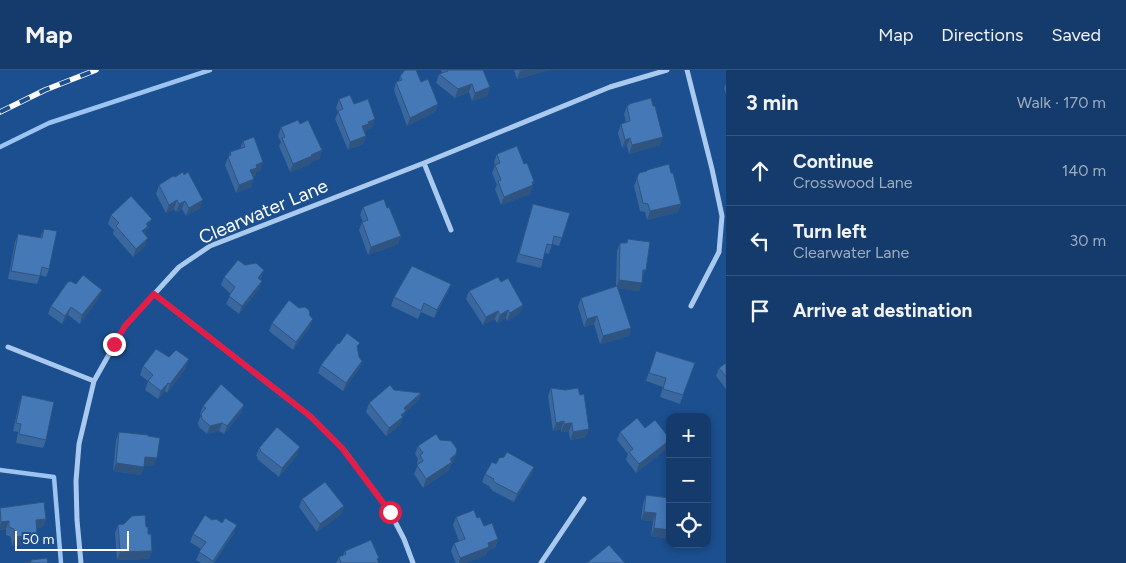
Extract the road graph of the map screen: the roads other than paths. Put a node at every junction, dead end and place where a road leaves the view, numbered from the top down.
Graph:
1 (667, 70) edge
2 (687, 70) edge
3 (424, 163) junction
4 (450, 230) dead end
5 (154, 294) junction
6 (691, 306) dead end
7 (8, 347) dead end
8 (94, 381) junction
9 (584, 498) dead end
10 (81, 563) edge
11 (414, 563) edge
12 (541, 563) edge

1 - 3 street, Clearwater Lane
2 - 6 street
3 - 4 street
3 - 5 street, Clearwater Lane
5 - 8 street, Clearwater Lane
5 - 11 street
7 - 8 street
8 - 10 street, Clearwater Lane
9 - 12 street

